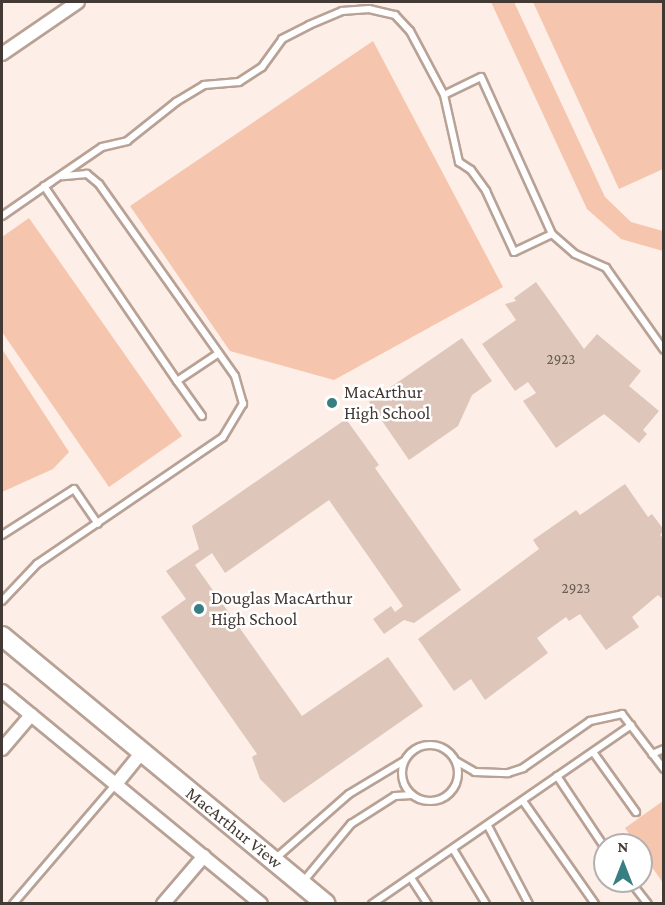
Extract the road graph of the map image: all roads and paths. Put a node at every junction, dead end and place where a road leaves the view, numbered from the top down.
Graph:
1 (78, 2) edge
2 (2, 54) edge
3 (444, 95) junction
4 (46, 185) junction
5 (2, 216) edge
6 (552, 234) junction
7 (663, 350) edge
8 (219, 353) junction
9 (177, 381) junction
10 (202, 417) dead end
11 (98, 524) junction
12 (2, 535) edge
13 (2, 601) edge
14 (2, 636) edge
15 (2, 691) edge
16 (31, 715) junction
17 (631, 724) junction
18 (2, 749) edge
19 (663, 749) edge
20 (142, 752) junction
21 (593, 752) junction
22 (652, 754) junction
23 (404, 761) junction
24 (456, 761) junction
25 (663, 769) edge
26 (558, 776) junction
27 (116, 784) junction
28 (412, 795) junction
29 (523, 801) junction
30 (636, 812) dead end
31 (488, 826) junction
32 (595, 833) edge
33 (453, 849) junction
34 (204, 856) junction
35 (274, 861) junction
36 (411, 878) junction
37 (302, 884) junction
38 (14, 903) edge
39 (163, 903) edge
40 (261, 903) edge
41 (326, 903) edge
42 (372, 903) edge
43 (428, 903) edge
44 (486, 903) edge
45 (528, 903) edge
46 (595, 903) edge

1 - 2 street
3 - 4 lane
3 - 6 lane
3 - 6 lane
4 - 5 lane
4 - 8 lane
4 - 9 lane
6 - 7 lane
8 - 9 lane
8 - 11 lane
9 - 10 lane
11 - 12 lane
11 - 13 lane
14 - 20 street, MacArthur View
15 - 16 street
16 - 18 street
16 - 27 street
17 - 21 lane
17 - 22 lane
17 - 24 lane
19 - 22 lane
20 - 27 street
20 - 35 street, MacArthur View
21 - 26 lane
21 - 30 lane
22 - 25 lane
23 - 24 lane
23 - 28 lane
23 - 35 lane
24 - 28 lane
26 - 29 lane
26 - 32 lane
27 - 34 street
27 - 38 lane
28 - 37 lane
29 - 31 lane
29 - 46 lane
31 - 33 lane
31 - 45 lane
33 - 36 lane
33 - 44 lane
34 - 39 street
34 - 40 street
35 - 37 street, MacArthur View
36 - 42 lane
36 - 43 lane
37 - 41 street, MacArthur View

